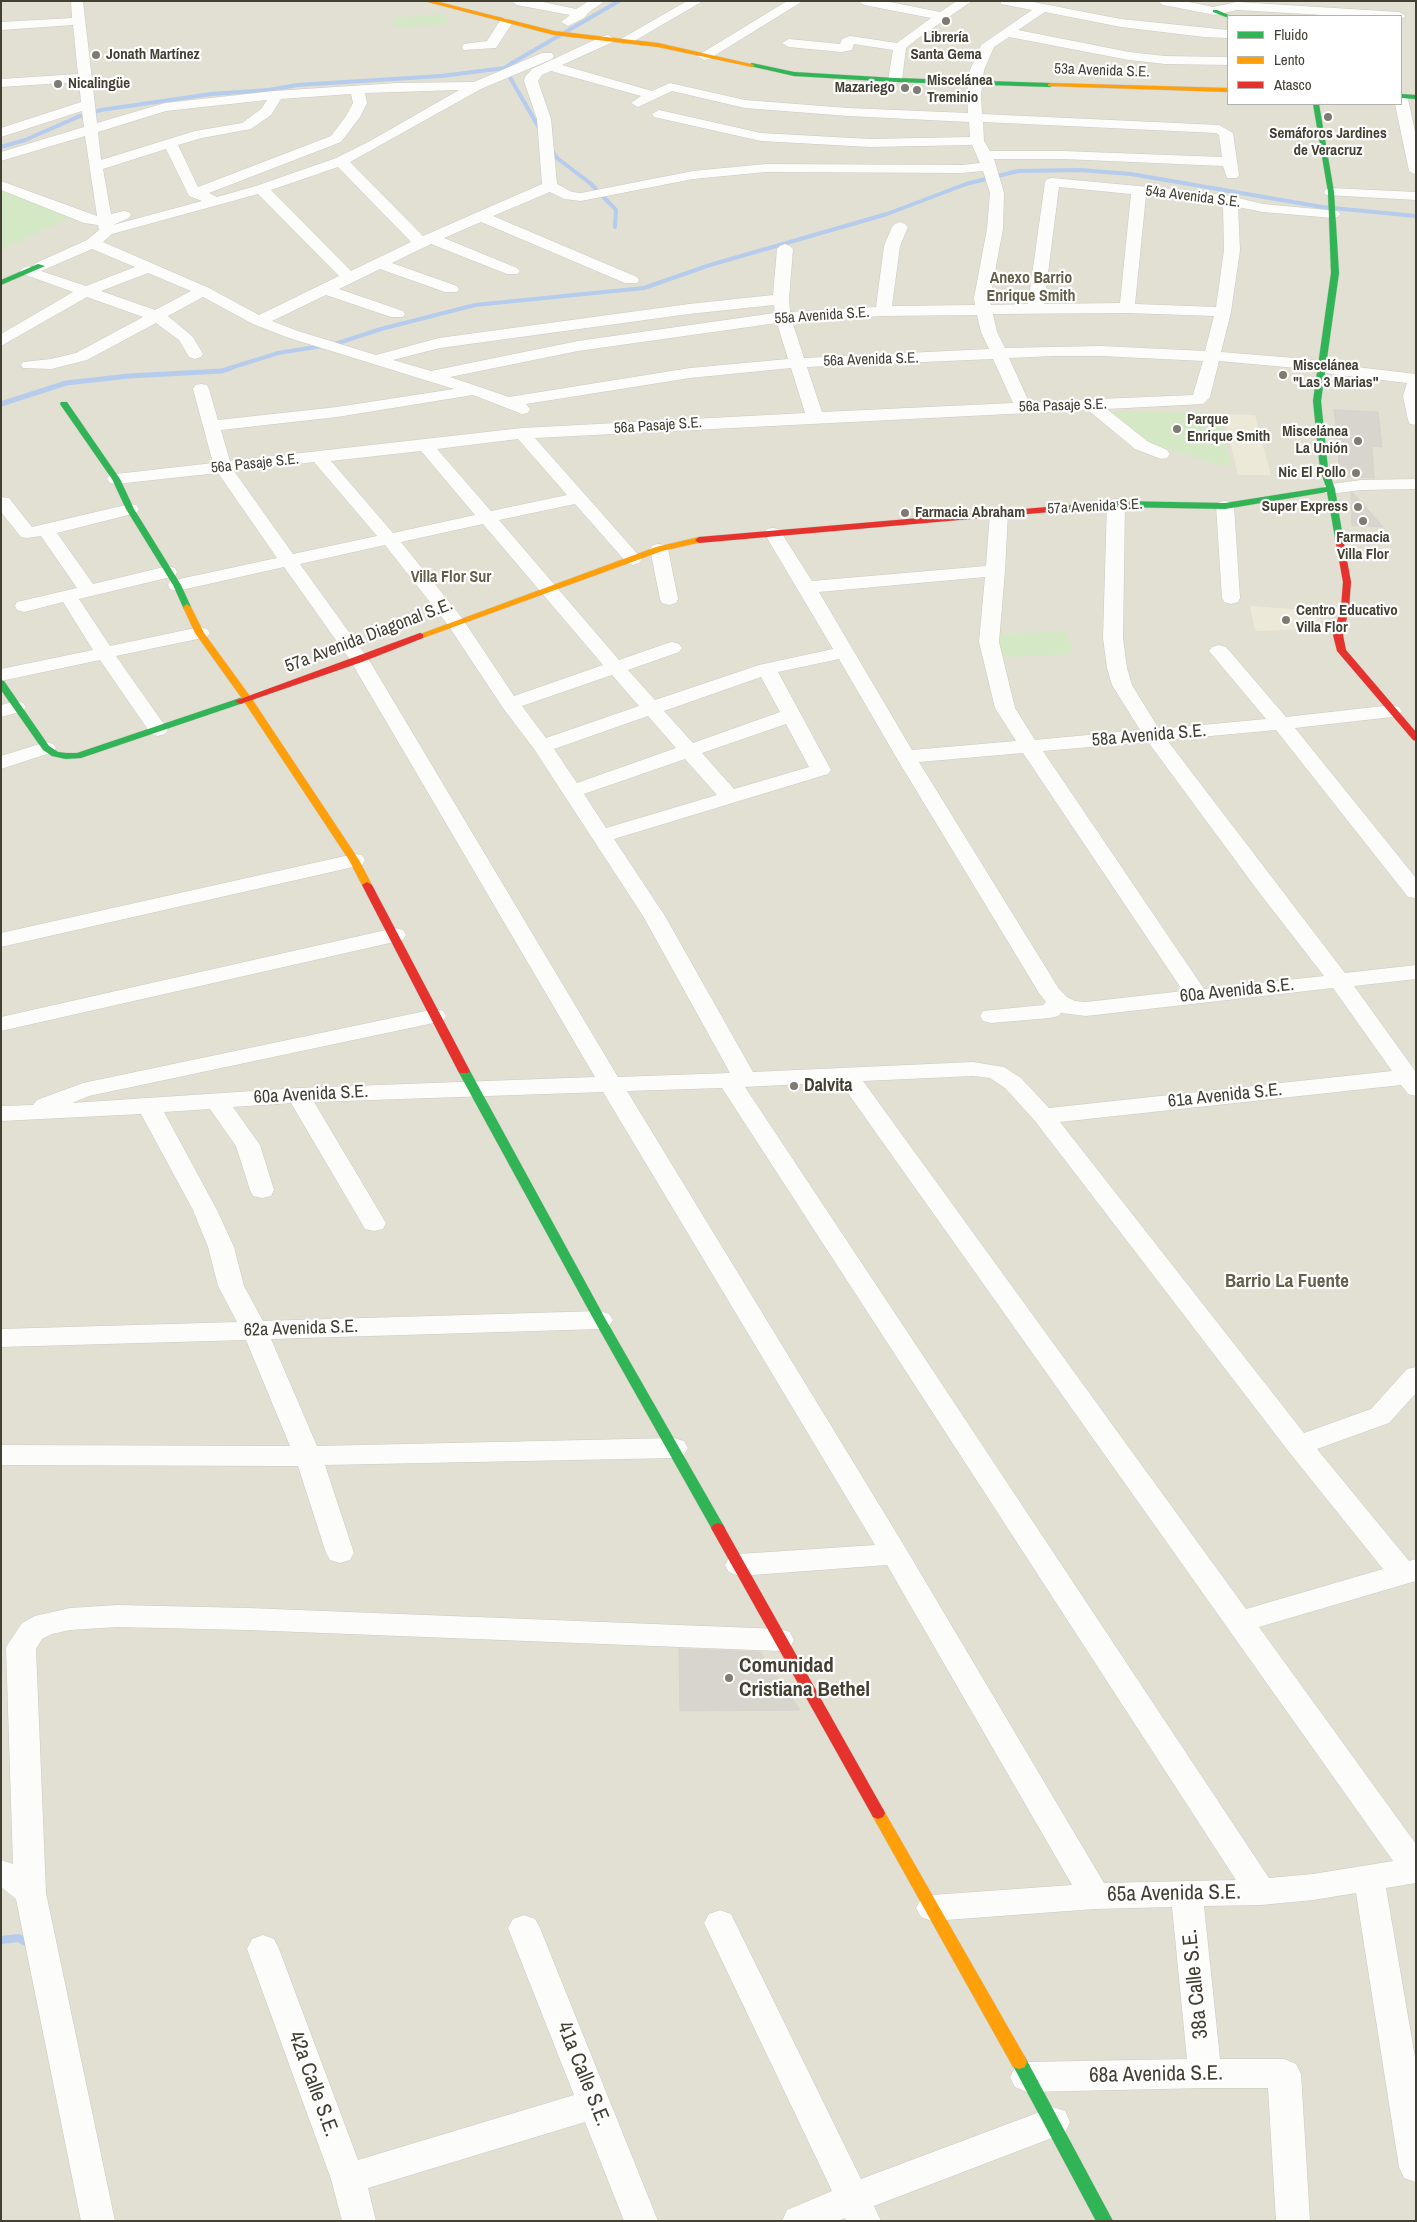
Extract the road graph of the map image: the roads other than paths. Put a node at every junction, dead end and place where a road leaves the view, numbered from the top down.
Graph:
1 (77, 1) edge
2 (427, 1) edge
3 (516, 1) edge
4 (599, 1) edge
5 (697, 1) edge
6 (797, 1) edge
7 (864, 1) edge
8 (966, 1) edge
9 (1006, 1) edge
10 (1163, 1) edge
11 (1302, 5) edge
12 (1043, 8) junction
13 (1236, 10) edge
14 (579, 13) junction
15 (1391, 15) edge
16 (940, 16) junction
17 (1402, 16) edge
18 (1416, 17) edge
19 (79, 21) junction
20 (506, 22) junction
21 (1, 26) edge
22 (1006, 32) junction
23 (556, 33) junction
24 (1227, 34) edge
25 (588, 38) junction
26 (608, 39) junction
27 (626, 40) junction
28 (789, 43) dead end
29 (469, 47) dead end
30 (900, 47) junction
31 (704, 56) junction
32 (1227, 61) edge
33 (549, 66) junction
34 (86, 78) junction
35 (895, 80) junction
36 (975, 82) junction
37 (1, 83) edge
38 (476, 86) junction
39 (357, 90) junction
40 (1227, 90) edge
41 (274, 95) junction
42 (652, 95) junction
43 (1416, 97) edge
44 (1402, 98) edge
45 (638, 103) dead end
46 (1402, 103) edge
47 (1316, 105) edge
48 (659, 114) dead end
49 (89, 115) junction
50 (976, 118) junction
51 (1, 122) edge
52 (18, 127) junction
53 (1, 133) edge
54 (977, 141) junction
55 (170, 143) junction
56 (1, 158) edge
57 (341, 161) junction
58 (987, 163) junction
59 (95, 166) junction
60 (1416, 171) edge
61 (1, 185) edge
62 (550, 186) junction
63 (261, 189) junction
64 (1139, 190) junction
65 (194, 194) junction
66 (1416, 196) edge
67 (1230, 200) junction
68 (217, 201) junction
69 (1332, 206) junction
70 (480, 216) junction
71 (106, 226) junction
72 (900, 227) dead end
73 (426, 240) junction
74 (92, 243) junction
75 (785, 249) dead end
76 (379, 263) junction
77 (150, 267) junction
78 (35, 268) junction
79 (512, 271) dead end
80 (349, 276) junction
81 (631, 280) dead end
82 (1, 284) edge
83 (325, 289) junction
84 (451, 289) dead end
85 (204, 291) junction
86 (86, 292) junction
87 (781, 299) junction
88 (1127, 308) junction
89 (1035, 309) junction
90 (984, 310) junction
91 (883, 312) junction
92 (1223, 312) junction
93 (397, 314) dead end
94 (156, 316) junction
95 (783, 317) junction
96 (259, 321) junction
97 (1, 342) edge
98 (195, 354) dead end
99 (999, 354) junction
100 (1212, 358) junction
101 (374, 360) junction
102 (796, 363) junction
103 (1325, 369) junction
104 (427, 377) junction
105 (1416, 380) edge
106 (201, 389) dead end
107 (474, 390) junction
108 (508, 402) junction
109 (64, 404) dead end
110 (1092, 405) junction
111 (1023, 407) junction
112 (815, 417) junction
113 (1416, 420) edge
114 (211, 426) junction
115 (558, 431) junction
116 (522, 433) junction
117 (425, 445) junction
118 (1161, 454) dead end
119 (319, 457) junction
120 (223, 468) junction
121 (116, 479) junction
122 (1416, 484) edge
123 (1331, 489) junction
124 (578, 498) junction
125 (3, 502) dead end
126 (1116, 504) junction
127 (1225, 506) junction
128 (130, 509) junction
129 (999, 513) junction
130 (488, 519) junction
131 (46, 530) junction
132 (773, 533) junction
133 (390, 540) junction
134 (659, 549) junction
135 (634, 559) junction
136 (289, 560) junction
137 (996, 572) junction
138 (173, 578) junction
139 (807, 587) junction
140 (548, 589) junction
141 (89, 591) junction
142 (68, 596) junction
143 (1231, 598) dead end
144 (669, 599) dead end
145 (24, 606) dead end
146 (455, 622) junction
147 (200, 633) junction
148 (672, 648) dead end
149 (1219, 651) dead end
150 (846, 652) junction
151 (105, 654) junction
152 (359, 660) junction
153 (615, 667) junction
154 (766, 669) junction
155 (1, 675) edge
156 (1, 683) edge
157 (247, 699) junction
158 (510, 704) junction
159 (650, 708) junction
160 (8, 709) edge
161 (1392, 712) junction
162 (791, 715) junction
163 (1281, 724) junction
164 (158, 730) junction
165 (1154, 736) junction
166 (1416, 738) edge
167 (542, 746) junction
168 (1029, 746) junction
169 (46, 748) junction
170 (688, 750) junction
171 (906, 757) junction
172 (1, 763) edge
173 (571, 792) junction
174 (729, 796) junction
175 (601, 836) junction
176 (354, 860) junction
177 (1416, 892) edge
178 (395, 935) junction
179 (1, 940) edge
180 (1416, 972) edge
181 (1339, 980) junction
182 (1197, 995) junction
183 (1059, 1002) junction
184 (435, 1016) junction
185 (991, 1016) dead end
186 (1, 1024) edge
187 (847, 1075) junction
188 (737, 1080) junction
189 (610, 1083) junction
190 (1411, 1083) edge
191 (473, 1088) junction
192 (298, 1095) junction
193 (216, 1101) junction
194 (149, 1106) junction
195 (25, 1112) junction
196 (1, 1114) edge
197 (1043, 1116) junction
198 (262, 1190) dead end
199 (374, 1223) dead end
200 (600, 1320) junction
201 (255, 1331) junction
202 (1, 1338) edge
203 (1416, 1376) edge
204 (1299, 1445) junction
205 (674, 1448) junction
206 (1, 1455) edge
207 (308, 1456) junction
208 (340, 1553) dead end
209 (895, 1554) junction
210 (739, 1565) junction
211 (1409, 1572) edge
212 (1240, 1622) junction
213 (780, 1640) junction
214 (1416, 1870) edge
215 (1, 1873) edge
216 (1369, 1877) junction
217 (1261, 1892) junction
218 (30, 1893) junction
219 (1187, 1895) junction
220 (1095, 1896) junction
221 (932, 1908) junction
222 (720, 1923) dead end
223 (524, 1928) dead end
224 (263, 1949) dead end
225 (1205, 2073) junction
226 (1027, 2077) junction
227 (595, 2104) junction
228 (1053, 2122) junction
229 (1416, 2167) edge
230 (348, 2179) junction
231 (858, 2210) edge
232 (98, 2221) edge
233 (359, 2221) edge
234 (641, 2221) edge
235 (799, 2221) edge
236 (1105, 2221) edge
237 (1293, 2221) edge

1 - 19 street
2 - 20 street, 53a Avenida S.E.
3 - 14 street
4 - 14 street
5 - 27 street
6 - 31 street
7 - 16 street
8 - 16 street
9 - 12 street
10 - 13 street
11 - 13 street
11 - 15 street
12 - 22 street
12 - 24 street
14 - 23 street
16 - 30 street
17 - 18 street
19 - 21 street
19 - 34 street
20 - 23 street, 53a Avenida S.E.
20 - 29 street
22 - 32 street
22 - 36 street
23 - 25 street, 53a Avenida S.E.
25 - 26 street, 53a Avenida S.E.
25 - 38 street
26 - 27 street, 53a Avenida S.E.
26 - 33 street
27 - 31 street, 53a Avenida S.E.
28 - 30 street
30 - 35 street
31 - 35 street, 53a Avenida S.E.
33 - 42 street
33 - 62 street
34 - 37 street
34 - 49 street
35 - 36 street, 53a Avenida S.E.
36 - 40 street, 53a Avenida S.E.
36 - 50 street
38 - 39 street
38 - 57 street
39 - 41 street
39 - 65 street
41 - 49 street
41 - 55 street
42 - 45 street
42 - 50 street
43 - 44 street
46 - 60 street
47 - 69 street
48 - 54 street
49 - 52 street
49 - 56 street
49 - 59 street
50 - 54 street
50 - 58 street
51 - 52 street
52 - 53 street
54 - 58 street
55 - 59 street
55 - 65 street
57 - 63 street
57 - 73 street
58 - 62 street
58 - 90 street
59 - 71 street
61 - 71 street
62 - 70 street
63 - 68 street
63 - 80 street
64 - 67 street, 54a Avenida S.E.
64 - 88 street
64 - 89 street, 54a Avenida S.E.
65 - 68 street
65 - 71 street
66 - 69 street, 54a Avenida S.E.
67 - 69 street, 54a Avenida S.E.
67 - 92 street
68 - 71 street
69 - 103 street
70 - 73 street
70 - 81 street
71 - 74 street
72 - 91 street
73 - 76 street
73 - 79 street
74 - 77 street
74 - 78 street
75 - 87 street
76 - 80 street
76 - 84 street
77 - 85 street
77 - 86 street
78 - 82 street
78 - 86 street
80 - 83 street
83 - 93 street
83 - 96 street
85 - 94 street
85 - 96 street
86 - 94 street
86 - 97 street
87 - 95 street
87 - 101 street
88 - 89 street, 55a Avenida S.E.
88 - 92 street, 55a Avenida S.E.
89 - 90 street, 55a Avenida S.E.
90 - 91 street, 55a Avenida S.E.
90 - 99 street
91 - 95 street, 55a Avenida S.E.
92 - 100 street
94 - 97 street
94 - 98 street
95 - 102 street
95 - 104 street, 55a Avenida S.E.
96 - 101 street
99 - 100 street, 56a Avenida S.E.
99 - 102 street, 56a Avenida S.E.
99 - 111 street
100 - 103 street, 56a Avenida S.E.
100 - 110 street, 56a Pasaje S.E.
101 - 104 street
102 - 108 street, 56a Avenida S.E.
102 - 112 street
103 - 105 street, 56a Avenida S.E.
103 - 123 street
104 - 107 street
105 - 113 street
106 - 114 street
107 - 108 street
107 - 114 street
108 - 115 street
109 - 121 street
110 - 111 street, 56a Pasaje S.E.
110 - 118 street
111 - 112 street, 56a Pasaje S.E.
112 - 115 street, 56a Pasaje S.E.
114 - 120 street
115 - 116 street, 56a Pasaje S.E.
116 - 117 street, 56a Pasaje S.E.
116 - 124 street
117 - 119 street, 56a Pasaje S.E.
117 - 130 street
119 - 120 street, 56a Pasaje S.E.
119 - 133 street
120 - 121 street, 56a Pasaje S.E.
120 - 136 street
121 - 128 street
122 - 123 street, 57a Avenida S.E.
123 - 127 street, 57a Avenida S.E.
123 - 161 street
124 - 130 street
124 - 135 street
125 - 131 street
126 - 127 street, 57a Avenida S.E.
126 - 129 street, 57a Avenida S.E.
126 - 165 street
127 - 143 street
128 - 131 street
128 - 138 street
129 - 132 street, 57a Avenida S.E.
129 - 137 street
130 - 133 street
130 - 140 street
131 - 141 street
132 - 134 street, 57a Avenida Diagonal S.E.
132 - 139 street
133 - 136 street
133 - 146 street
134 - 135 street, 57a Avenida Diagonal S.E.
134 - 144 street
135 - 140 street, 57a Avenida Diagonal S.E.
136 - 138 street
136 - 152 street
137 - 139 street
137 - 168 street
138 - 141 street
138 - 147 street
139 - 150 street
140 - 146 street, 57a Avenida Diagonal S.E.
140 - 153 street
141 - 142 street
142 - 145 street
142 - 151 street
146 - 152 street, 57a Avenida Diagonal S.E.
146 - 158 street
147 - 151 street
147 - 157 street
148 - 153 street
149 - 163 street
150 - 154 street
150 - 171 street
151 - 155 street
151 - 164 street
152 - 157 street, 57a Avenida Diagonal S.E.
152 - 189 street
153 - 158 street
153 - 159 street
154 - 159 street
154 - 162 street
156 - 160 street
157 - 164 street, 57a Avenida Diagonal S.E.
157 - 176 street
158 - 167 street
159 - 167 street
159 - 170 street
160 - 169 street
161 - 163 street, 58a Avenida S.E.
161 - 166 street
162 - 170 street
162 - 174 street
163 - 165 street, 58a Avenida S.E.
163 - 177 street
164 - 169 street, 57a Avenida Diagonal S.E.
165 - 168 street, 58a Avenida S.E.
165 - 181 street
167 - 173 street
168 - 171 street, 58a Avenida S.E.
168 - 182 street
169 - 172 street
170 - 173 street
170 - 174 street
171 - 183 street
173 - 175 street
174 - 175 street
175 - 188 street
176 - 178 street
176 - 179 street
178 - 184 street
178 - 186 street
180 - 181 street, 60a Avenida S.E.
181 - 182 street, 60a Avenida S.E.
181 - 190 street
182 - 183 street, 60a Avenida S.E.
183 - 185 street
184 - 191 street
184 - 195 street
187 - 188 street, 60a Avenida S.E.
187 - 197 street, 60a Avenida S.E.
187 - 212 street
188 - 189 street, 60a Avenida S.E.
188 - 217 street
189 - 191 street, 60a Avenida S.E.
189 - 209 street
190 - 197 street, 61a Avenida S.E.
191 - 192 street, 60a Avenida S.E.
191 - 200 street
192 - 193 street, 60a Avenida S.E.
192 - 199 street
193 - 194 street, 60a Avenida S.E.
193 - 198 street
194 - 195 street, 60a Avenida S.E.
194 - 201 street
195 - 196 street
197 - 204 street, 60a Avenida S.E.
200 - 201 street, 62a Avenida S.E.
200 - 205 street
201 - 202 street, 62a Avenida S.E.
201 - 207 street
203 - 204 street
204 - 211 street, 60a Avenida S.E.
205 - 207 street
205 - 210 street
206 - 207 street
207 - 208 street
209 - 210 street
209 - 220 street
210 - 213 street
211 - 212 street
212 - 214 street
213 - 218 street
213 - 221 street
214 - 216 street, 65a Avenida S.E.
215 - 218 street
216 - 217 street, 65a Avenida S.E.
216 - 229 street
217 - 219 street, 65a Avenida S.E.
218 - 232 street
219 - 220 street, 65a Avenida S.E.
219 - 225 street, 38a Calle S.E.
220 - 221 street, 65a Avenida S.E.
221 - 226 street
222 - 231 street
223 - 227 street, 41a Calle S.E.
224 - 230 street, 42a Calle S.E.
225 - 226 street, 68a Avenida S.E.
225 - 237 street, 68a Avenida S.E.
226 - 228 street
227 - 230 street
227 - 234 street, 41a Calle S.E.
228 - 231 street
228 - 236 street
230 - 233 street, 42a Calle S.E.
231 - 235 street

